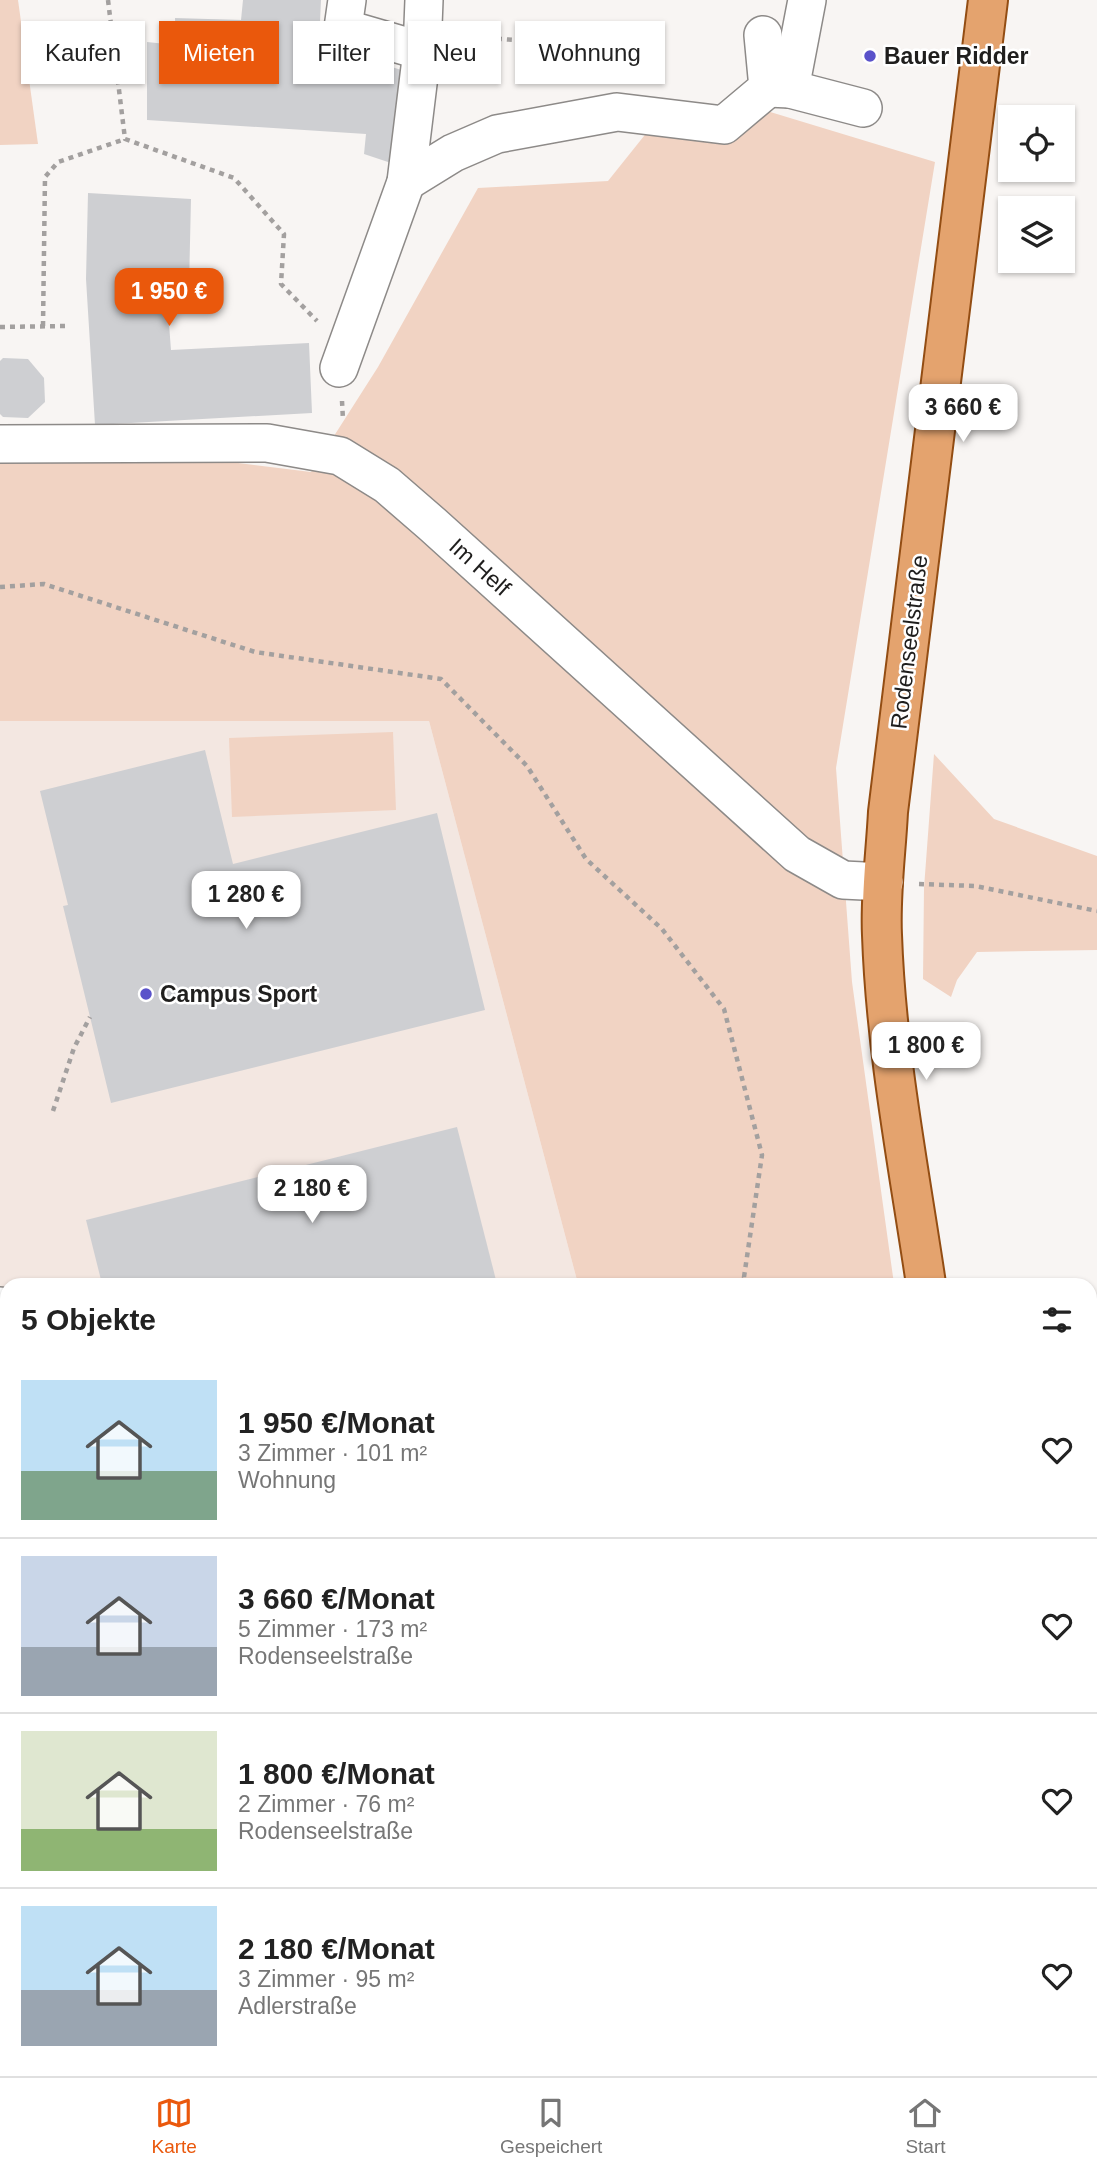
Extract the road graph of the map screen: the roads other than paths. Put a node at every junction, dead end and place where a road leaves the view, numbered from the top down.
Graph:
1 (347, 0) edge
2 (807, 0) edge
3 (988, 0) edge
4 (408, 28) edge
5 (762, 35) dead end
6 (417, 84) edge
7 (779, 89) junction
8 (863, 108) dead end
9 (406, 182) junction
10 (339, 368) road end
11 (0, 443) edge
12 (884, 883) junction
13 (925, 1278) edge

1 - 4 street
2 - 7 street
3 - 12 main road, Rodenseelstraße
5 - 7 street
6 - 9 street
7 - 8 street
7 - 9 street
9 - 10 street
11 - 12 street, Im Helf
12 - 13 main road, Rodenseelstraße

